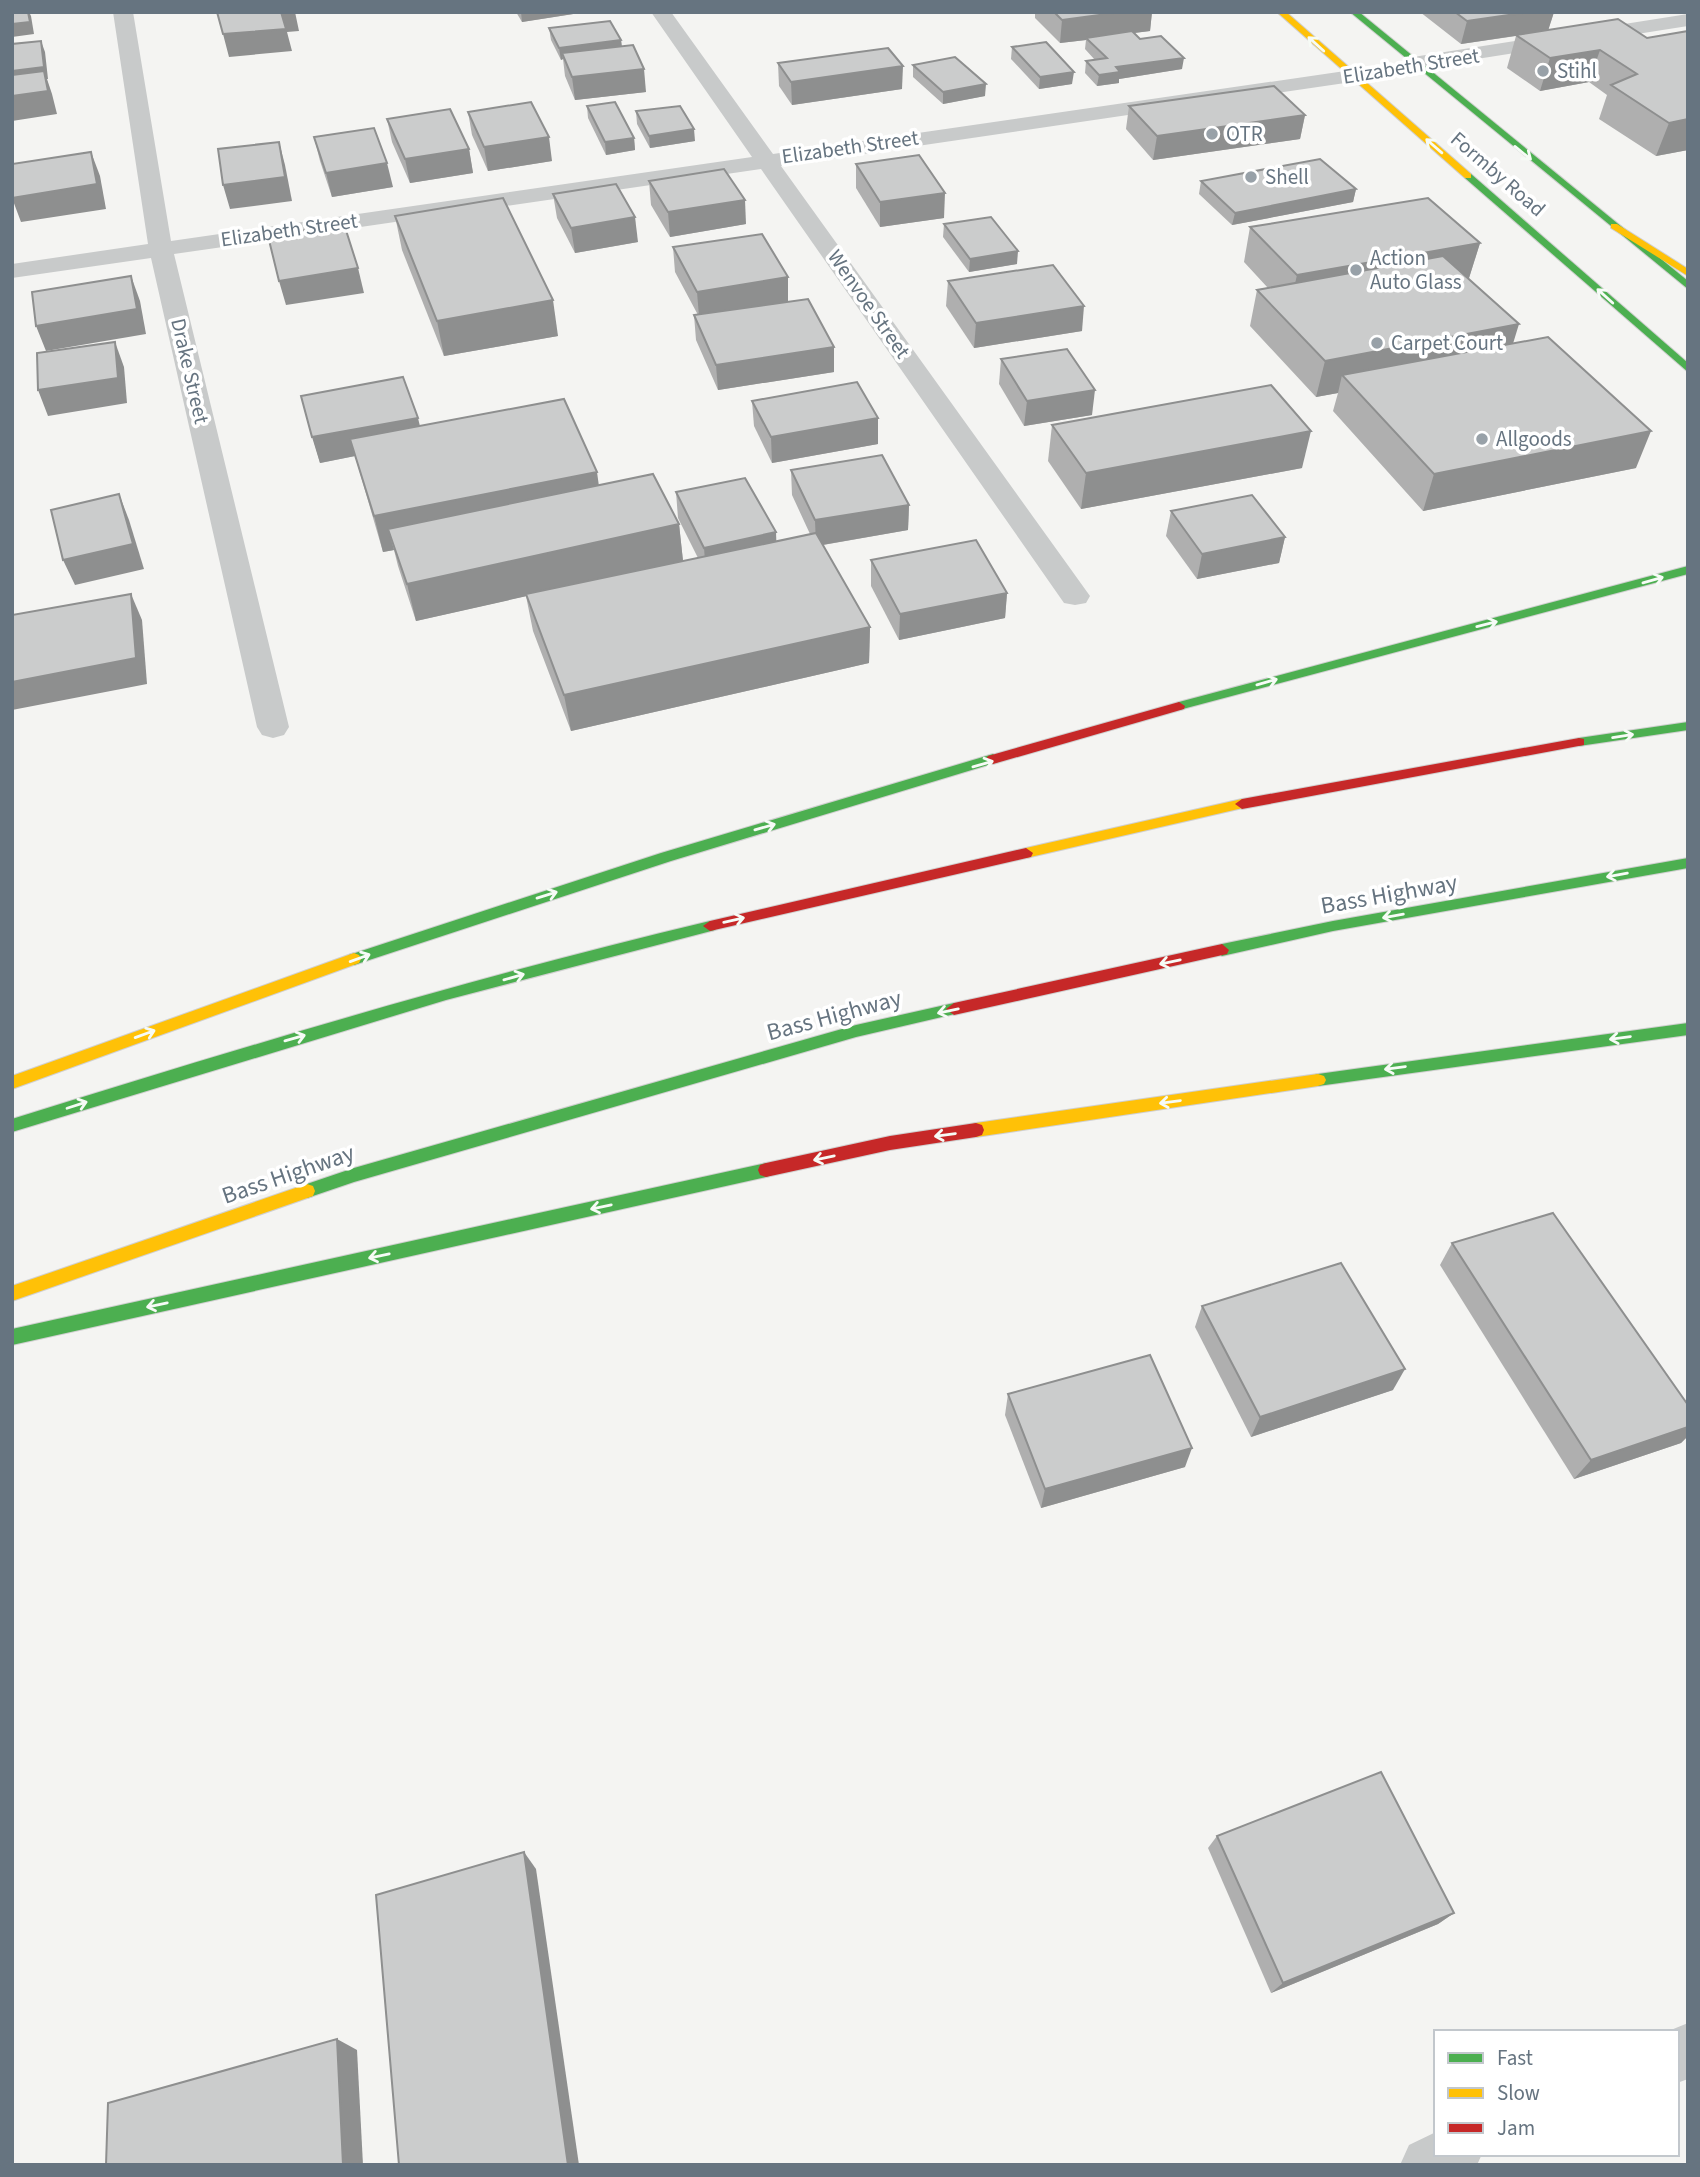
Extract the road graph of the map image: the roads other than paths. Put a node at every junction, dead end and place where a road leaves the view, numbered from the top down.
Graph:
1 (123, 12) edge
2 (661, 12) edge
3 (1281, 12) edge
4 (1354, 12) edge
5 (1688, 20) edge
6 (1413, 63) junction
7 (1352, 76) junction
8 (768, 159) junction
9 (1614, 226) junction
10 (161, 249) junction
11 (12, 271) edge
12 (1688, 273) edge
13 (1688, 286) edge
14 (1688, 369) edge
15 (1688, 570) edge
16 (1075, 596) dead end
17 (1688, 726) edge
18 (273, 727) dead end
19 (1688, 863) edge
20 (1688, 1029) edge
21 (12, 1083) edge
22 (12, 1126) edge
23 (12, 1294) edge
24 (12, 1337) edge
25 (1448, 2156) edge
26 (1429, 2165) edge

1 - 10 street, Drake Street
2 - 8 street, Wenvoe Street
7 -> 3 main road, Formby Road
4 - 6 main road, Formby Road
5 - 6 street, Elizabeth Street
6 - 7 main road, Elizabeth Street
6 -> 9 main road, Formby Road
7 - 8 street, Elizabeth Street
14 -> 7 main road, Formby Road
8 - 10 street, Elizabeth Street
8 - 16 street, Wenvoe Street
9 - 12 main road
9 - 13 main road, Formby Road
10 - 11 street, Elizabeth Street
10 - 18 street, Drake Street
21 -> 15 main road
22 -> 17 main road
19 -> 23 main road, Bass Highway
20 -> 24 main road
25 - 26 street

